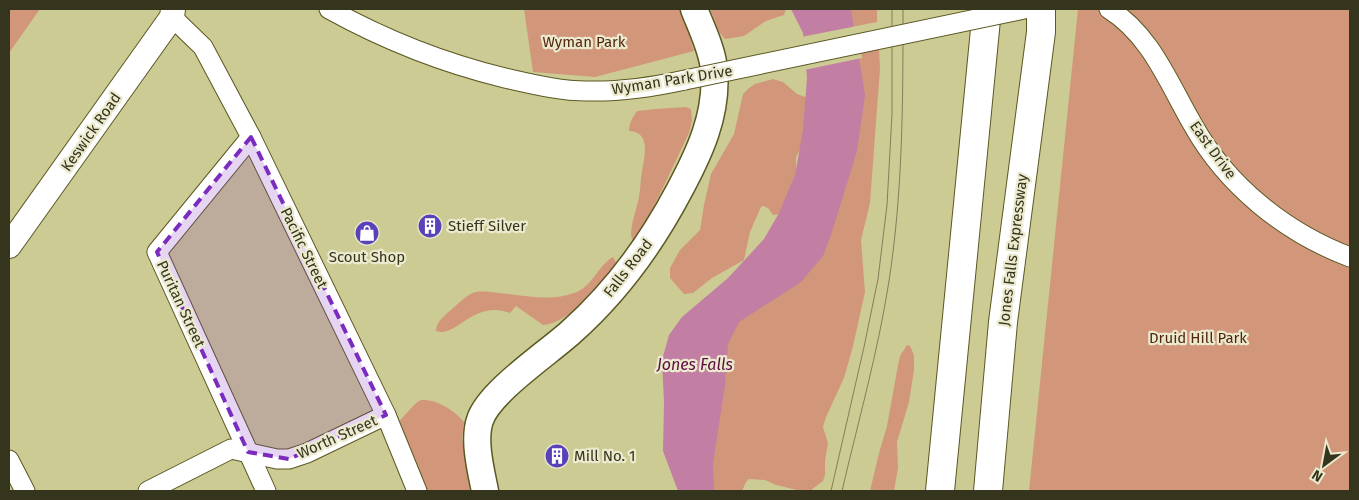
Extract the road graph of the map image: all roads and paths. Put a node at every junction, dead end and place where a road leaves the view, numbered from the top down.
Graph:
1 (329, 9) edge
2 (694, 9) edge
3 (987, 9) edge
4 (1024, 9) edge
5 (1110, 9) edge
6 (173, 13) edge
7 (1043, 16) edge
8 (251, 137) junction
9 (9, 246) edge
10 (1350, 257) edge
11 (386, 415) junction
12 (946, 417) junction
13 (248, 452) junction
14 (9, 460) edge
15 (24, 491) edge
16 (148, 491) edge
17 (266, 491) edge
18 (417, 491) edge
19 (485, 491) edge
20 (922, 491) edge
21 (940, 491) edge
22 (988, 491) edge

1 - 4 street, Wyman Park Drive, bridge
2 - 19 main road, Falls Road
3 - 12 highway
5 - 10 street, East Drive
6 - 8 street, Pacific Street
6 - 9 street, Keswick Road
7 - 22 highway, Jones Falls Expressway
8 - 11 street, Pacific Street
8 - 13 street, Puritan Street
11 - 13 street, Worth Street
11 - 18 street, Pacific Street
12 - 20 highway
12 - 21 highway
13 - 16 street, Worth Street
13 - 17 street, Puritan Street
14 - 15 street

